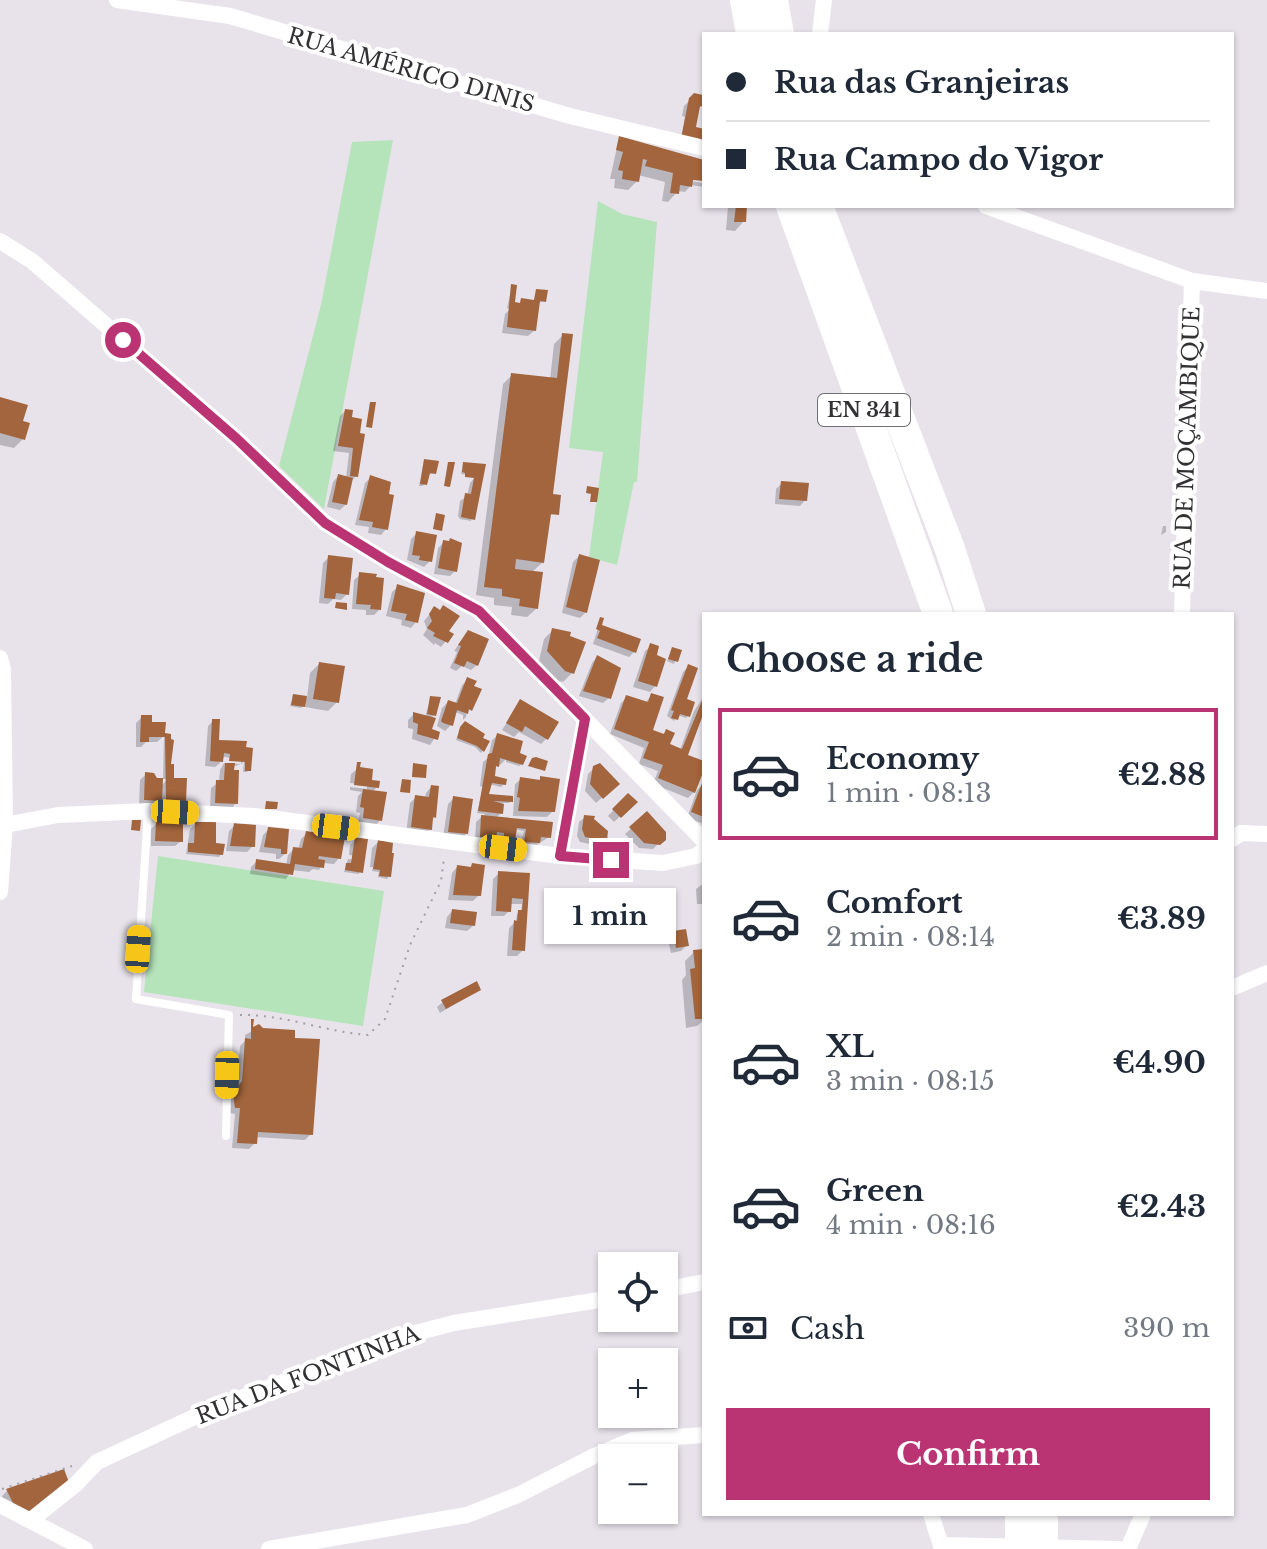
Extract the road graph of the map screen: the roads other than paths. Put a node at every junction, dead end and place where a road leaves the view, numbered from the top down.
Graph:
1 (117, 0) edge
2 (745, 0) edge
3 (773, 0) edge
4 (824, 0) edge
5 (140, 2) edge
6 (751, 32) edge
7 (779, 32) edge
8 (820, 32) edge
9 (702, 148) edge
10 (810, 208) edge
11 (810, 208) edge
12 (991, 208) edge
13 (0, 241) edge
14 (1192, 281) junction
15 (1267, 291) edge
16 (937, 612) edge
17 (970, 612) edge
18 (1182, 612) edge
19 (0, 658) edge
20 (585, 719) junction
21 (148, 811) junction
22 (2, 825) edge
23 (1267, 834) edge
24 (1234, 838) edge
25 (702, 839) edge
26 (702, 852) edge
27 (560, 856) junction
28 (0, 892) edge
29 (1267, 973) edge
30 (1234, 987) edge
31 (226, 1136) dead end
32 (702, 1282) edge
33 (678, 1287) edge
34 (598, 1300) edge
35 (702, 1435) edge
36 (0, 1505) edge
37 (932, 1516) edge
38 (1020, 1516) edge
39 (1043, 1516) edge
40 (1142, 1516) edge
41 (31, 1520) junction
42 (942, 1547) edge
43 (85, 1549) edge
44 (269, 1549) edge
45 (1020, 1549) edge
46 (1043, 1549) edge
47 (1109, 1549) edge
48 (1119, 1549) edge
49 (1128, 1549) edge

1 - 5 street, RUA AMÉRICO DINIS
2 - 6 highway
3 - 7 highway
4 - 8 street
5 - 9 street, RUA AMÉRICO DINIS
10 - 16 highway, EN 341
11 - 17 highway, EN 341
12 - 14 street
13 - 20 street
14 - 15 street
14 - 18 street, RUA DE MOÇAMBIQUE
19 - 22 street
20 - 25 street
20 - 27 street
21 - 22 street
21 - 27 street
21 - 31 lane
22 - 28 street
23 - 24 street
26 - 27 street
29 - 30 street
32 - 33 street
34 - 41 street, RUA DA FONTINHA
35 - 44 street
36 - 41 street
37 - 42 street
38 - 45 highway
39 - 46 highway
40 - 49 street
41 - 43 street
42 - 47 street
47 - 48 street

